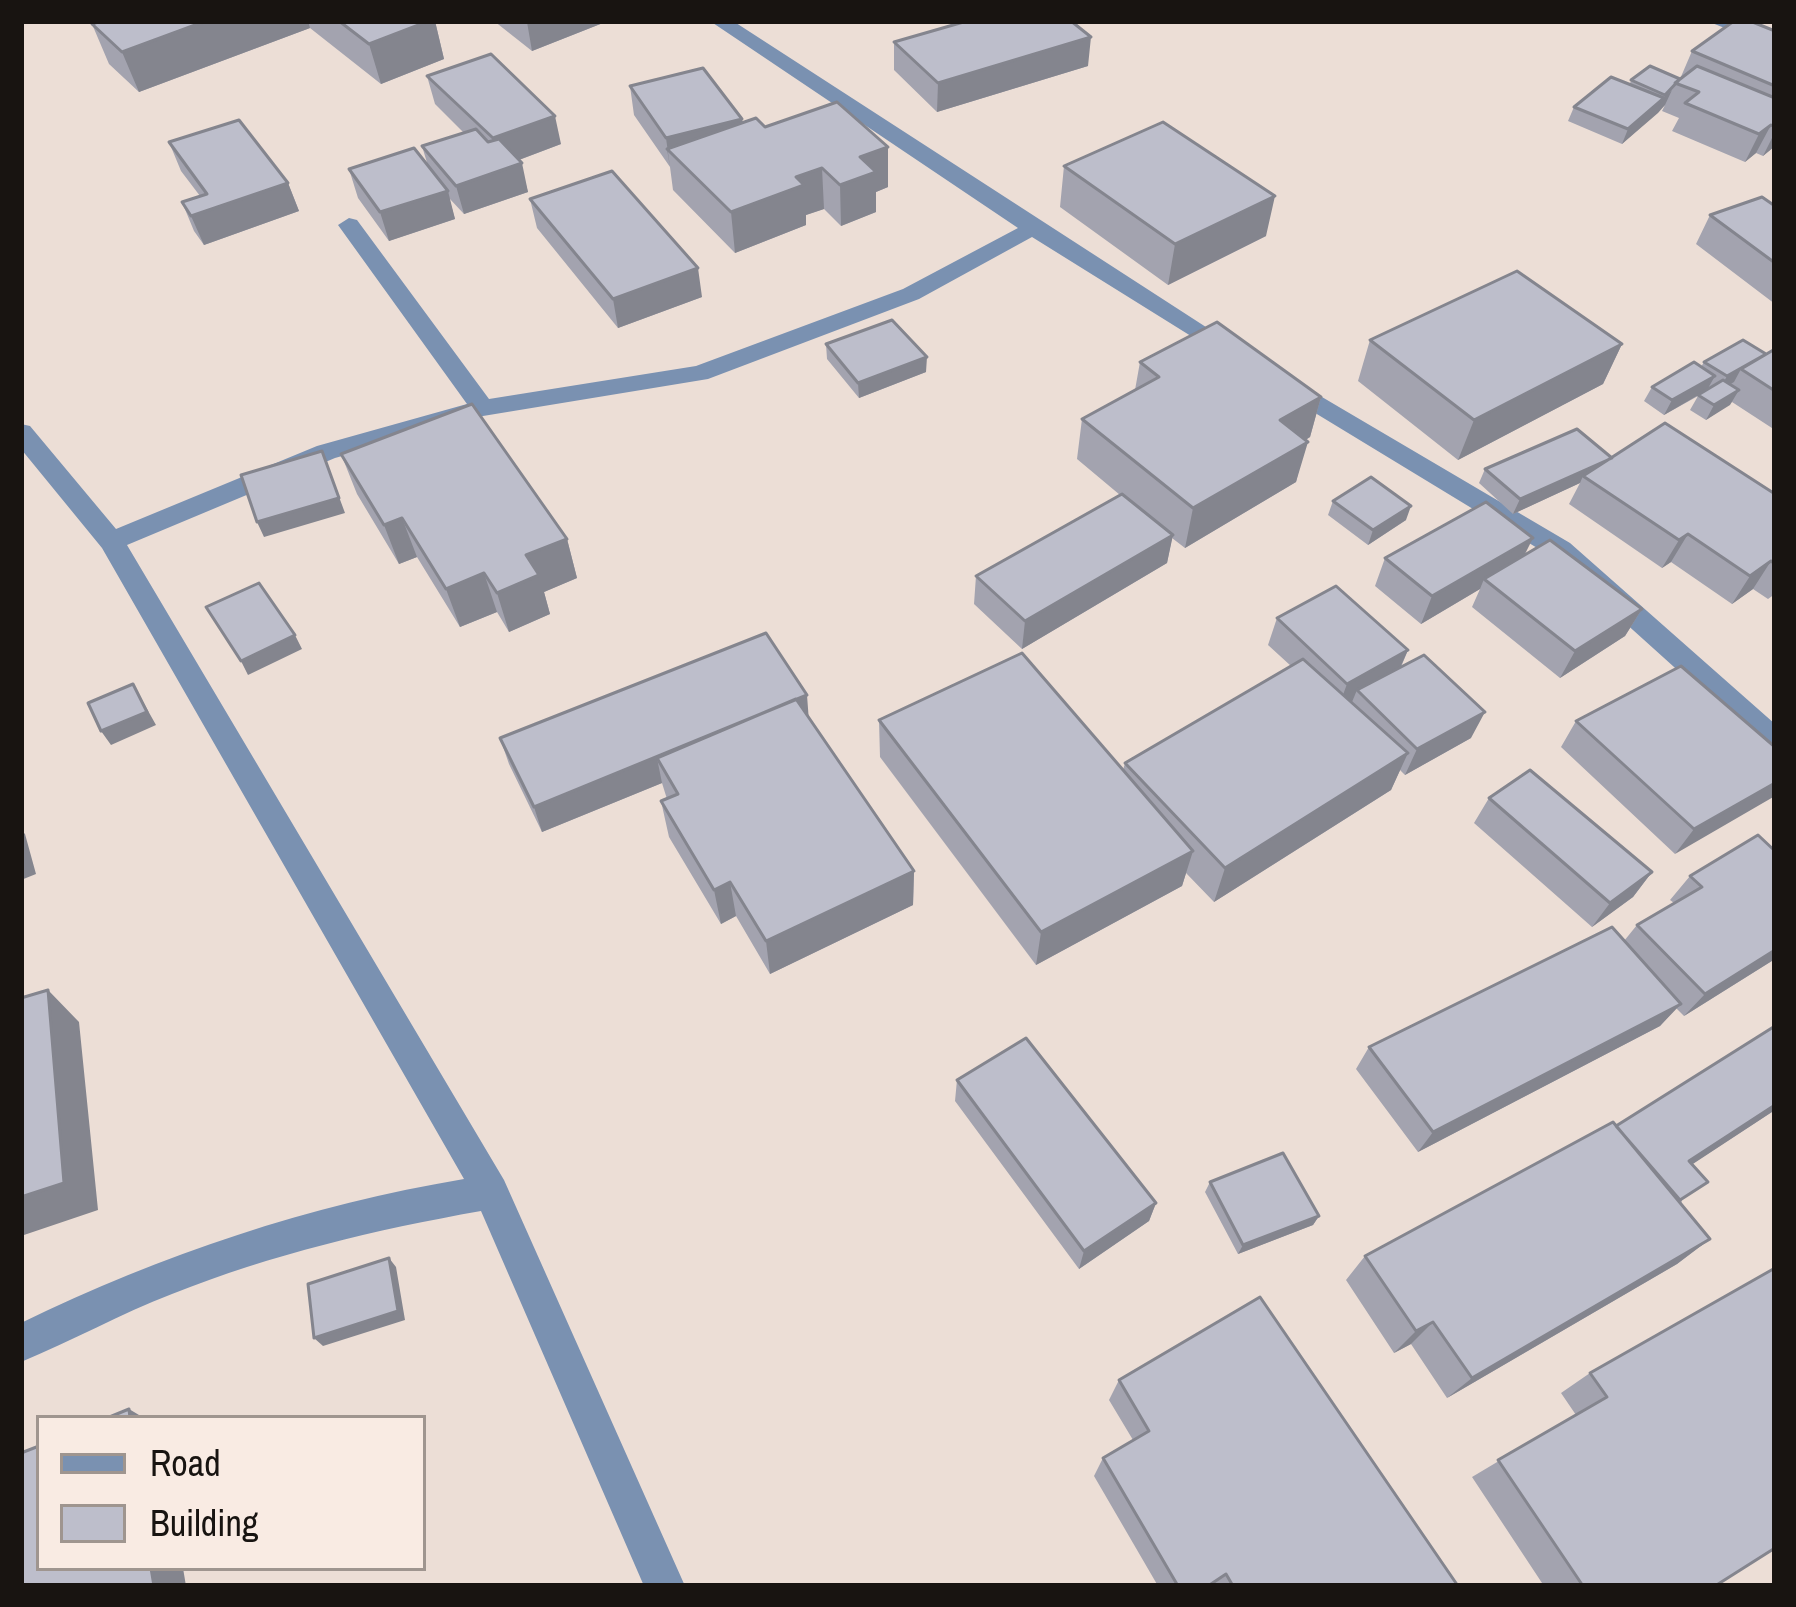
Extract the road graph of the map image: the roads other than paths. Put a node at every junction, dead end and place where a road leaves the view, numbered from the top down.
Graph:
1 (720, 21) edge
2 (1717, 21) edge
3 (1775, 41) edge
4 (350, 225) dead end
5 (1034, 228) junction
6 (483, 408) junction
7 (21, 431) edge
8 (111, 541) junction
9 (1775, 741) edge
10 (491, 1192) junction
11 (21, 1343) edge
12 (665, 1586) edge

1 - 5 street
2 - 3 street
4 - 6 street
5 - 6 street
5 - 9 street
6 - 8 street
7 - 8 street
8 - 10 street
10 - 11 street
10 - 12 street

